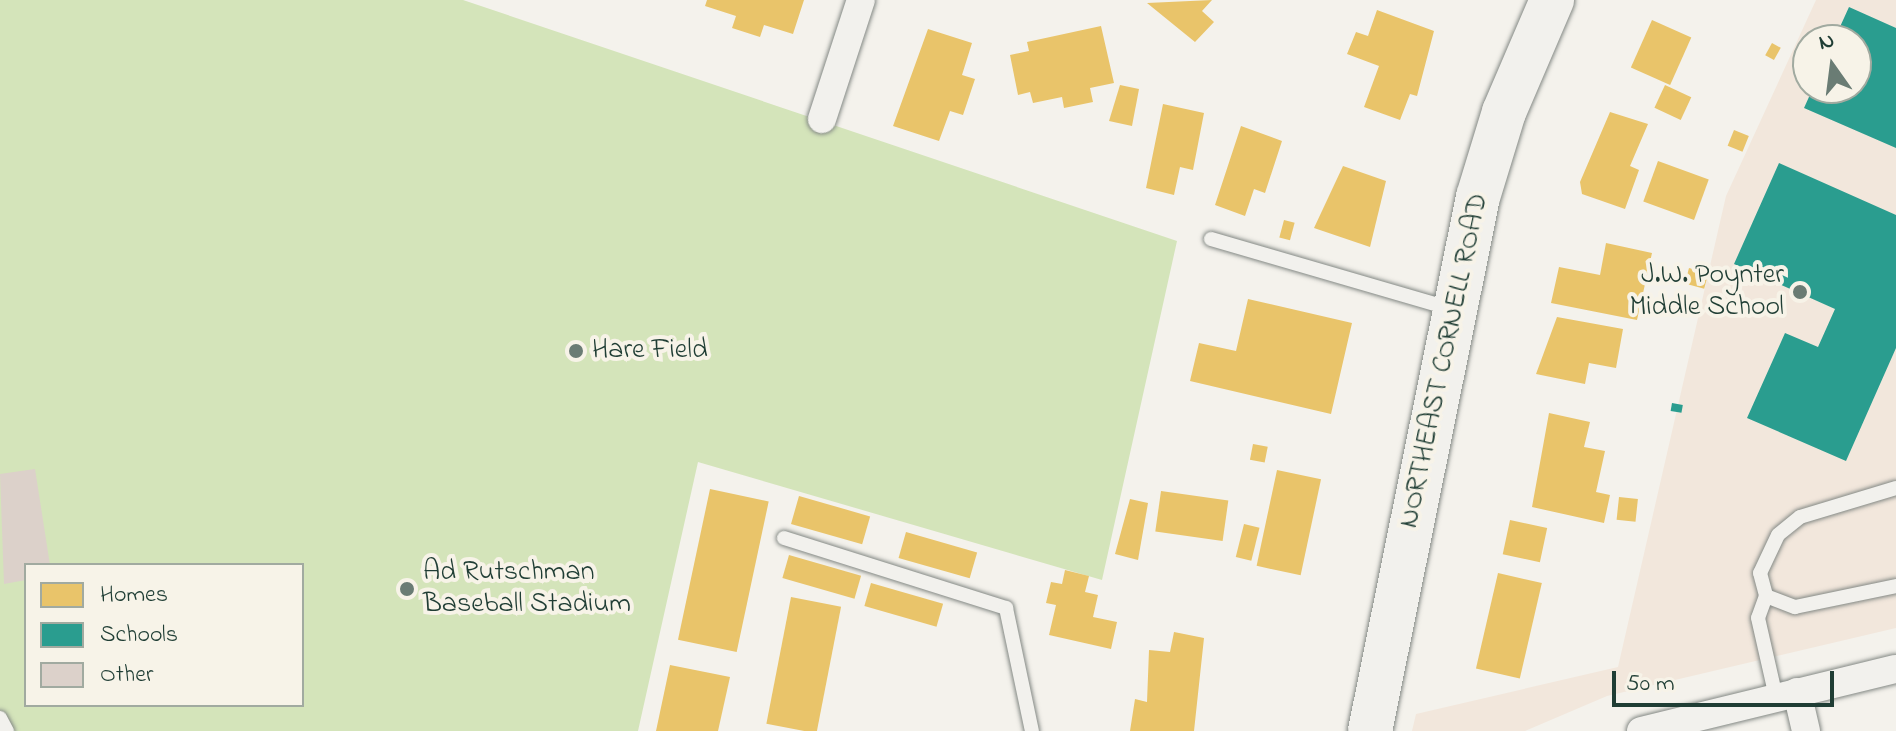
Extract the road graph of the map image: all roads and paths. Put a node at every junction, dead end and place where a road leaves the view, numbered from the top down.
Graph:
1 (861, 0) edge
2 (1552, 0) edge
3 (822, 119) dead end
4 (1211, 239) dead end
5 (1452, 309) junction
6 (1896, 488) edge
7 (784, 538) dead end
8 (1896, 586) edge
9 (1766, 596) junction
10 (1896, 669) edge
11 (1787, 695) junction
12 (0, 718) edge
13 (7, 731) edge
14 (1032, 731) edge
15 (1370, 731) edge
16 (1641, 731) edge
17 (1806, 731) edge

1 - 3 street
2 - 5 highway, NORTHEAST CORNELL ROAD
4 - 5 lane
5 - 15 highway, NORTHEAST CORNELL ROAD
6 - 9 lane
7 - 14 lane
8 - 9 lane
9 - 11 lane
10 - 11 street
11 - 16 street
11 - 17 street
12 - 13 lane

